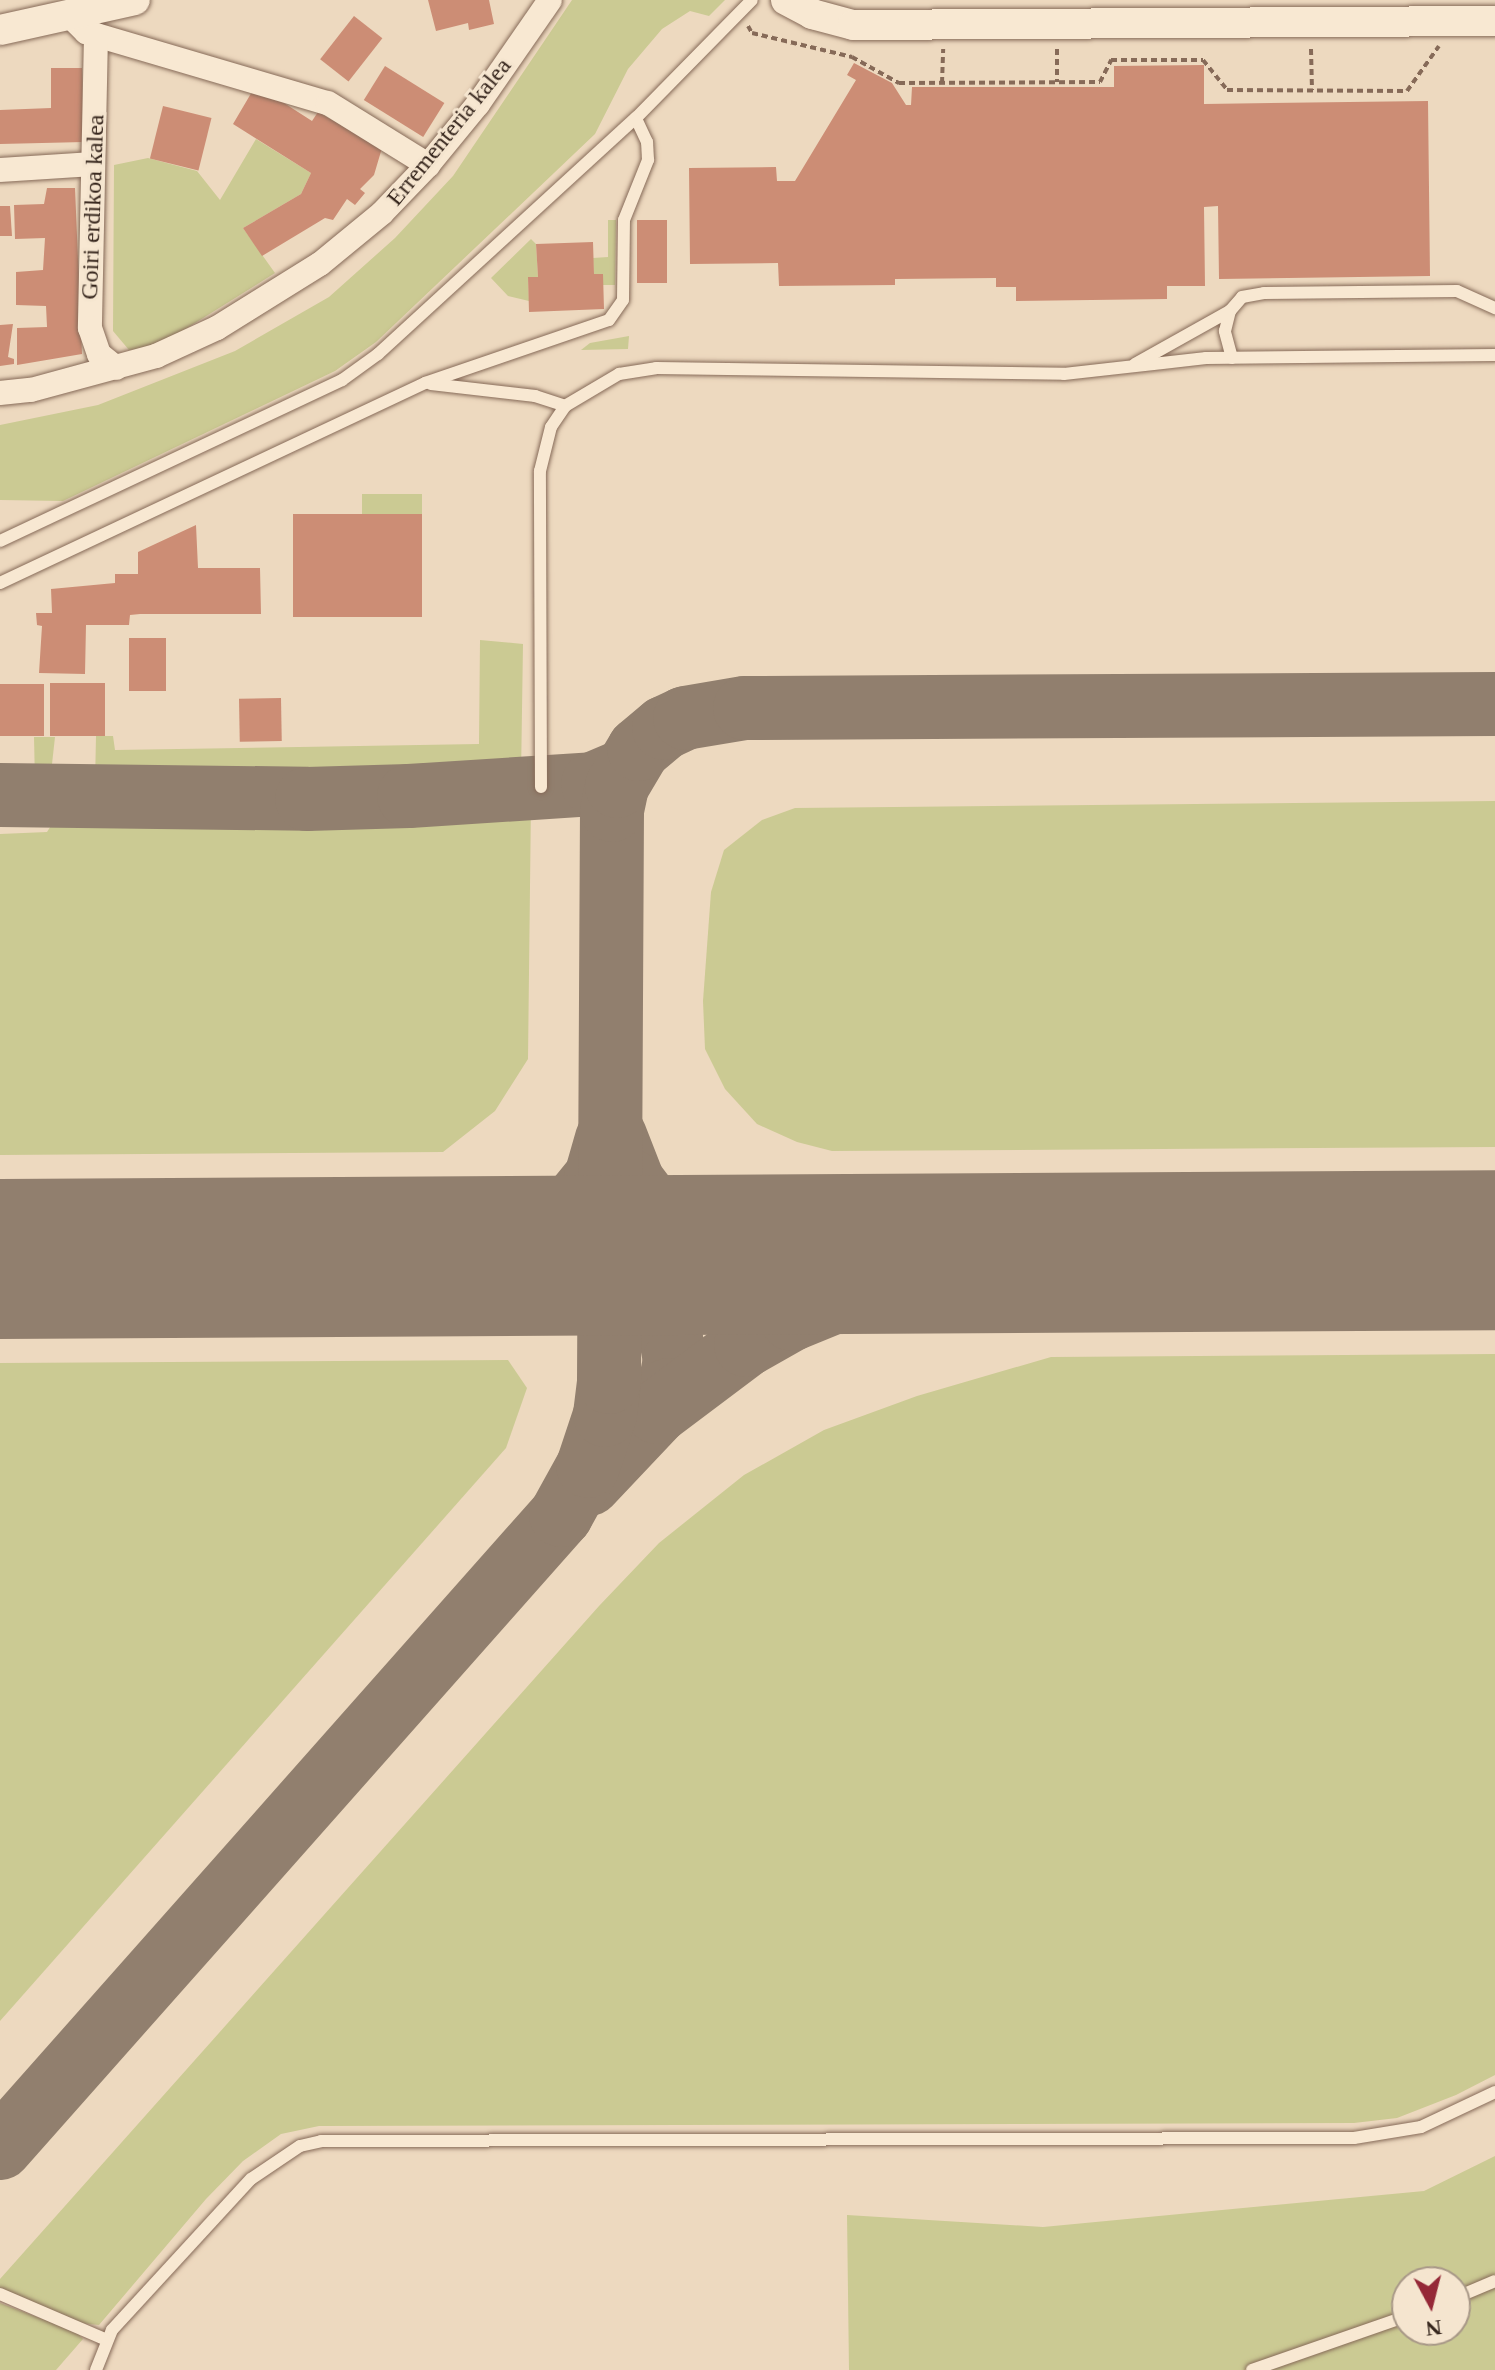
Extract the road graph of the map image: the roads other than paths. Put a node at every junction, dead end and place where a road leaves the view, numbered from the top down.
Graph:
1 (135, 0) edge
2 (752, 0) edge
3 (787, 0) edge
4 (544, 4) edge
5 (70, 16) junction
6 (1495, 21) edge
7 (0, 30) edge
8 (96, 35) junction
9 (636, 118) junction
10 (428, 165) junction
11 (0, 170) edge
12 (92, 174) junction
13 (1495, 308) edge
14 (1230, 311) junction
15 (1495, 355) edge
16 (1232, 358) junction
17 (1131, 367) junction
18 (116, 368) junction
19 (425, 383) junction
20 (0, 393) edge
21 (565, 406) junction
22 (0, 541) edge
23 (0, 583) edge
24 (541, 787) dead end
25 (1495, 2092) edge
26 (1495, 2281) edge
27 (1471, 2291) edge
28 (0, 2294) edge
29 (1391, 2322) edge
30 (107, 2340) junction
31 (95, 2370) edge
32 (1252, 2370) edge

1 - 5 street
2 - 9 lane
3 - 6 street
4 - 10 street, Errementeria kalea
5 - 7 street
5 - 8 street
8 - 10 street
8 - 12 street, Goiri erdikoa kalea
9 - 19 lane
9 - 22 lane
10 - 18 street, Errementeria kalea
11 - 12 street
12 - 18 street, Goiri erdikoa kalea
13 - 14 lane
14 - 16 lane
14 - 17 lane
15 - 16 lane
16 - 17 lane
17 - 21 lane
18 - 20 street, Errementeria kalea
19 - 21 lane
19 - 23 lane
21 - 24 lane
25 - 30 lane
26 - 27 lane
28 - 30 lane
29 - 32 lane
30 - 31 lane

